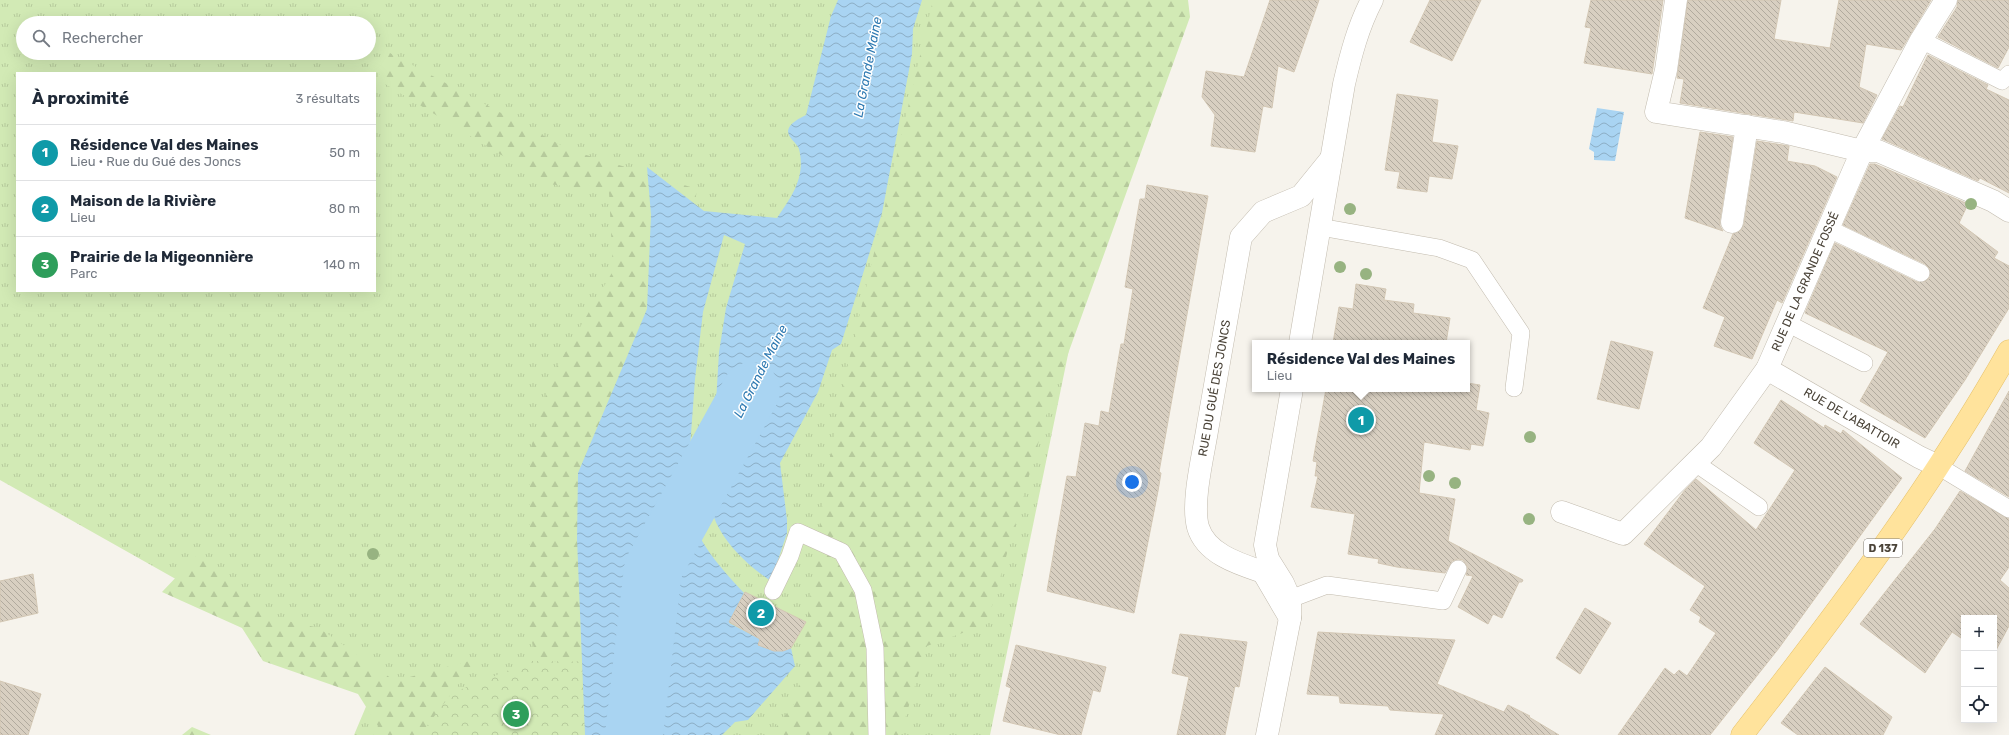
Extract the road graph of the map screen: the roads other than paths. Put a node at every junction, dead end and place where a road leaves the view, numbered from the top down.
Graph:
1 (1372, 0) edge
2 (1676, 0) edge
3 (1946, 0) edge
4 (1921, 40) junction
5 (2009, 74) edge
6 (1747, 126) junction
7 (1862, 151) junction
8 (1331, 159) junction
9 (2009, 211) edge
10 (1732, 222) dead end
11 (1320, 227) junction
12 (1829, 229) junction
13 (1921, 273) dead end
14 (1787, 323) junction
15 (1301, 340) edge
16 (2009, 351) edge
17 (1864, 363) dead end
18 (1767, 369) junction
19 (1514, 388) dead end
20 (1291, 392) edge
21 (1694, 462) junction
22 (1938, 466) junction
23 (1758, 507) dead end
24 (2009, 509) edge
25 (1562, 512) dead end
26 (1458, 569) dead end
27 (773, 591) dead end
28 (1290, 608) junction
29 (878, 735) edge
30 (1267, 735) edge
31 (1742, 735) edge

1 - 8 street, RUE DU GUÉ DES JONCS
2 - 6 street
3 - 4 street, RUE DE LA GRANDE FOSSÉ
4 - 5 lane
4 - 7 street, RUE DE LA GRANDE FOSSÉ
6 - 7 street
6 - 10 street
7 - 9 street
7 - 12 street, RUE DE LA GRANDE FOSSÉ
8 - 11 street, RUE DU GUÉ DES JONCS
8 - 28 street, RUE DU GUÉ DES JONCS
11 - 15 street, RUE DU GUÉ DES JONCS
11 - 19 lane
12 - 13 lane
12 - 14 street, RUE DE LA GRANDE FOSSÉ
14 - 17 lane
14 - 18 street, RUE DE LA GRANDE FOSSÉ
16 - 22 main road, D 137
18 - 21 street, RUE DE LA GRANDE FOSSÉ
18 - 22 street, RUE DE L'ABATTOIR
20 - 28 street
21 - 23 lane
21 - 25 street, RUE DE LA GRANDE FOSSÉ
22 - 24 lane
22 - 31 main road, D 137
26 - 28 lane
27 - 29 lane
28 - 30 street

